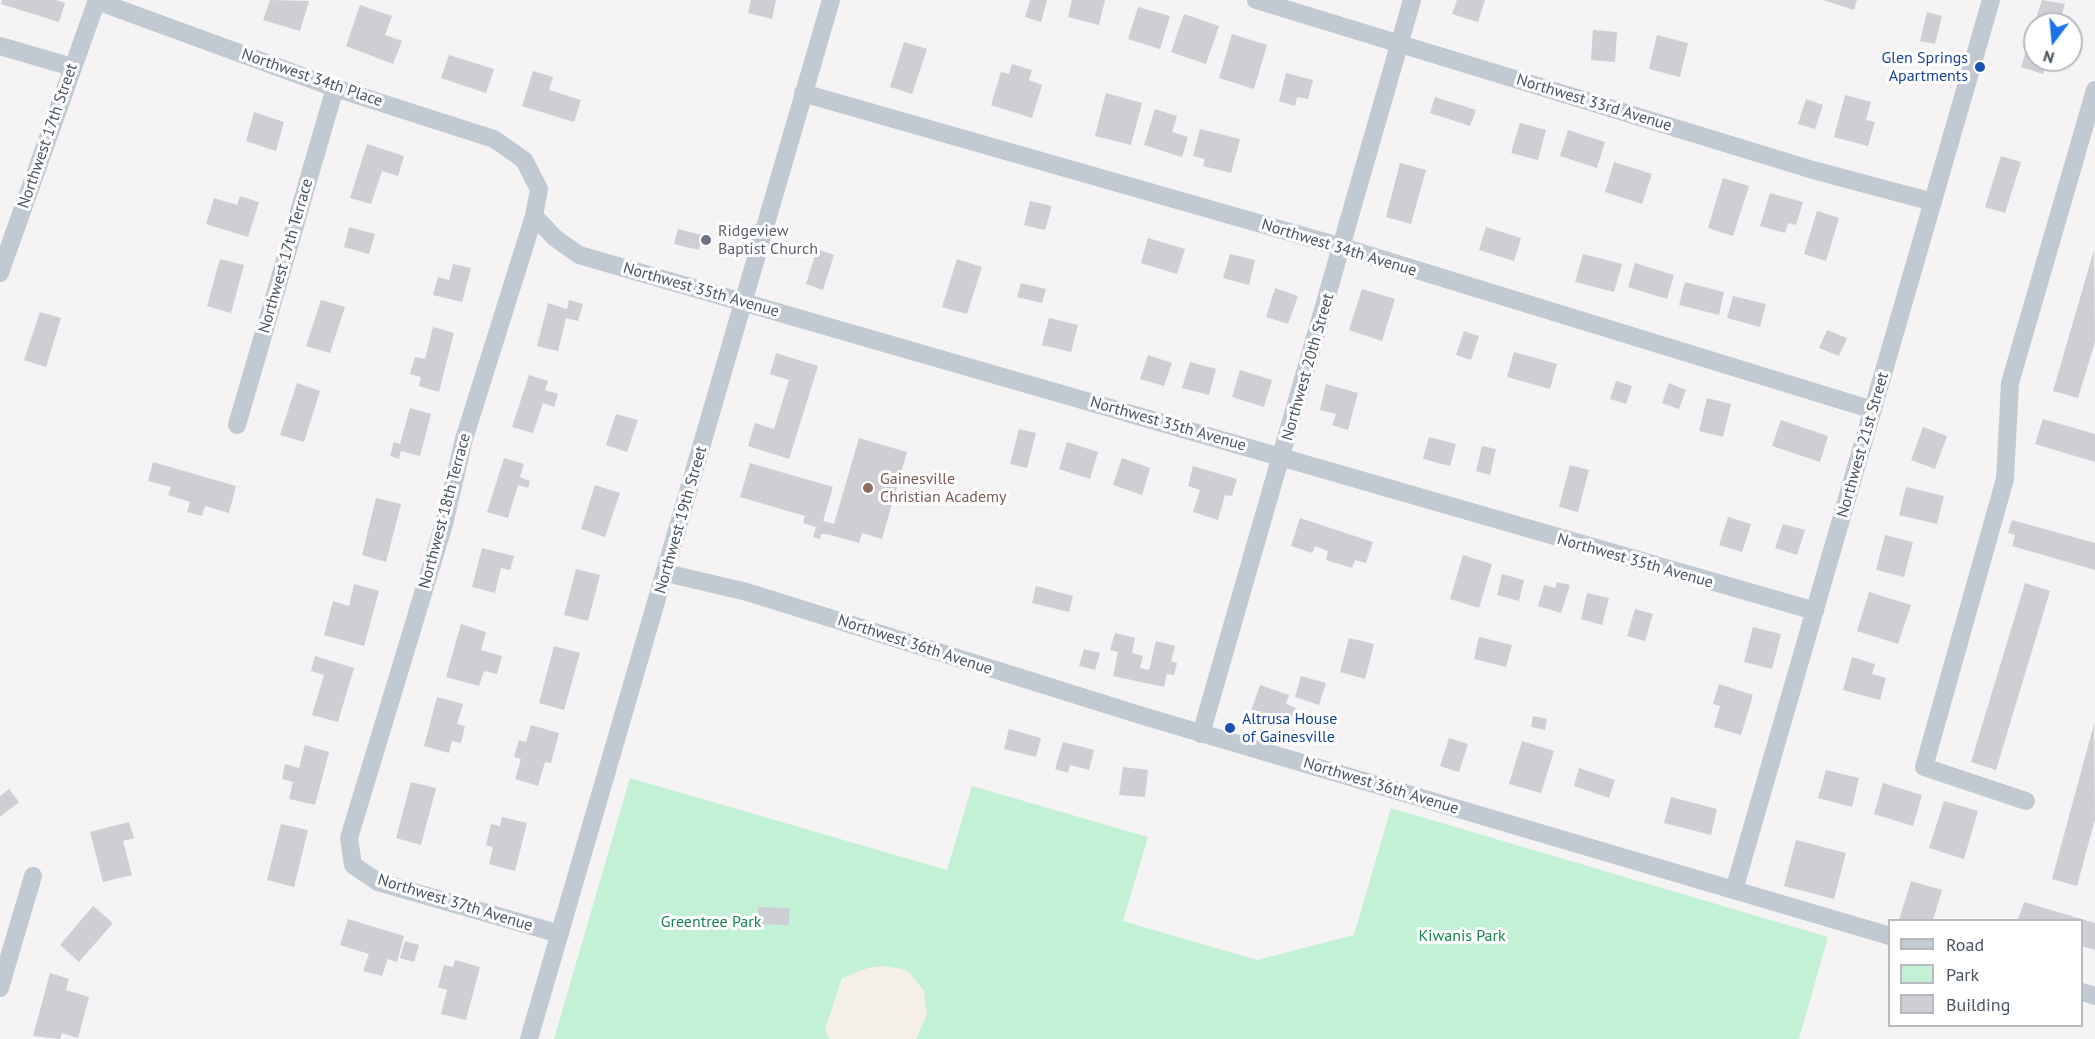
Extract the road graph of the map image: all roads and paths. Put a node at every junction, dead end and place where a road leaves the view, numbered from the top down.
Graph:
1 (97, 0) edge
2 (831, 0) edge
3 (1256, 0) edge
4 (1412, 0) edge
5 (1991, 0) edge
6 (1400, 43) junction
7 (0, 46) edge
8 (72, 67) junction
9 (335, 88) junction
10 (2095, 90) edge
11 (803, 93) junction
12 (524, 160) joint
13 (1933, 202) junction
14 (534, 216) junction
15 (1342, 247) junction
16 (0, 271) edge
17 (744, 301) junction
18 (1873, 410) junction
19 (237, 425) dead end
20 (1282, 457) junction
21 (666, 573) junction
22 (1815, 611) junction
23 (1201, 734) junction
24 (2026, 801) dead end
25 (353, 865) joint
26 (33, 876) dead end
27 (1734, 890) junction
28 (560, 934) junction
29 (1888, 935) edge
30 (0, 988) edge
31 (529, 1039) edge

1 - 8 street, Northwest 17th Street
1 - 9 street, Northwest 34th Place
2 - 11 street, Northwest 19th Street
3 - 6 street, Northwest 33rd Avenue
4 - 6 street, Northwest 20th Street
5 - 13 street, Northwest 21st Street
6 - 13 street, Northwest 33rd Avenue
6 - 15 street, Northwest 20th Street
7 - 8 street
8 - 16 street, Northwest 17th Street
9 - 12 street, Northwest 34th Place
9 - 19 street, Northwest 17th Terrace
10 - 24 street
11 - 15 street, Northwest 34th Avenue
11 - 17 street, Northwest 19th Street
12 - 14 street, Northwest 18th Terrace
13 - 18 street, Northwest 21st Street
14 - 17 street, Northwest 35th Avenue
14 - 25 street, Northwest 18th Terrace
15 - 18 street, Northwest 34th Avenue
15 - 20 street, Northwest 20th Street
17 - 20 street, Northwest 35th Avenue
17 - 21 street, Northwest 19th Street
18 - 22 street, Northwest 21st Street
20 - 22 street, Northwest 35th Avenue
20 - 23 street, Northwest 20th Street
21 - 23 street, Northwest 36th Avenue
21 - 28 street, Northwest 19th Street
22 - 27 street, Northwest 21st Street
23 - 27 street, Northwest 36th Avenue
25 - 28 street, Northwest 37th Avenue
26 - 30 street
27 - 29 street, Northwest 36th Avenue
28 - 31 street, Northwest 19th Street

